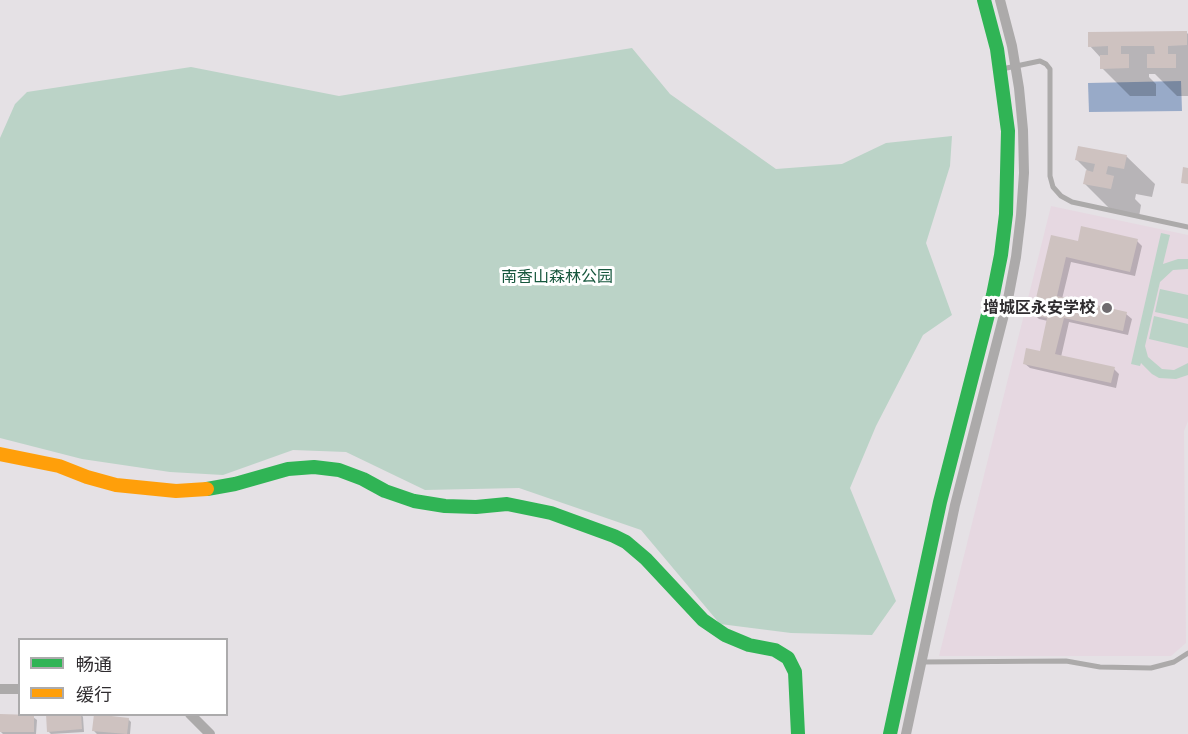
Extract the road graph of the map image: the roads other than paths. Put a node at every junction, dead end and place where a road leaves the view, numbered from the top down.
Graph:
1 (984, 0) edge
2 (1000, 0) edge
3 (1016, 66) junction
4 (1000, 69) junction
5 (1188, 226) edge
6 (0, 454) edge
7 (1188, 653) edge
8 (921, 662) junction
9 (0, 689) edge
10 (18, 689) edge
11 (192, 716) edge
12 (210, 734) edge
13 (798, 734) edge
14 (890, 734) edge
15 (906, 734) edge

1 - 4 street
2 - 3 street
3 - 4 lane
3 - 5 lane
3 - 8 street
4 - 14 street
6 - 13 street
7 - 8 lane
8 - 15 street
9 - 10 street
11 - 12 street

